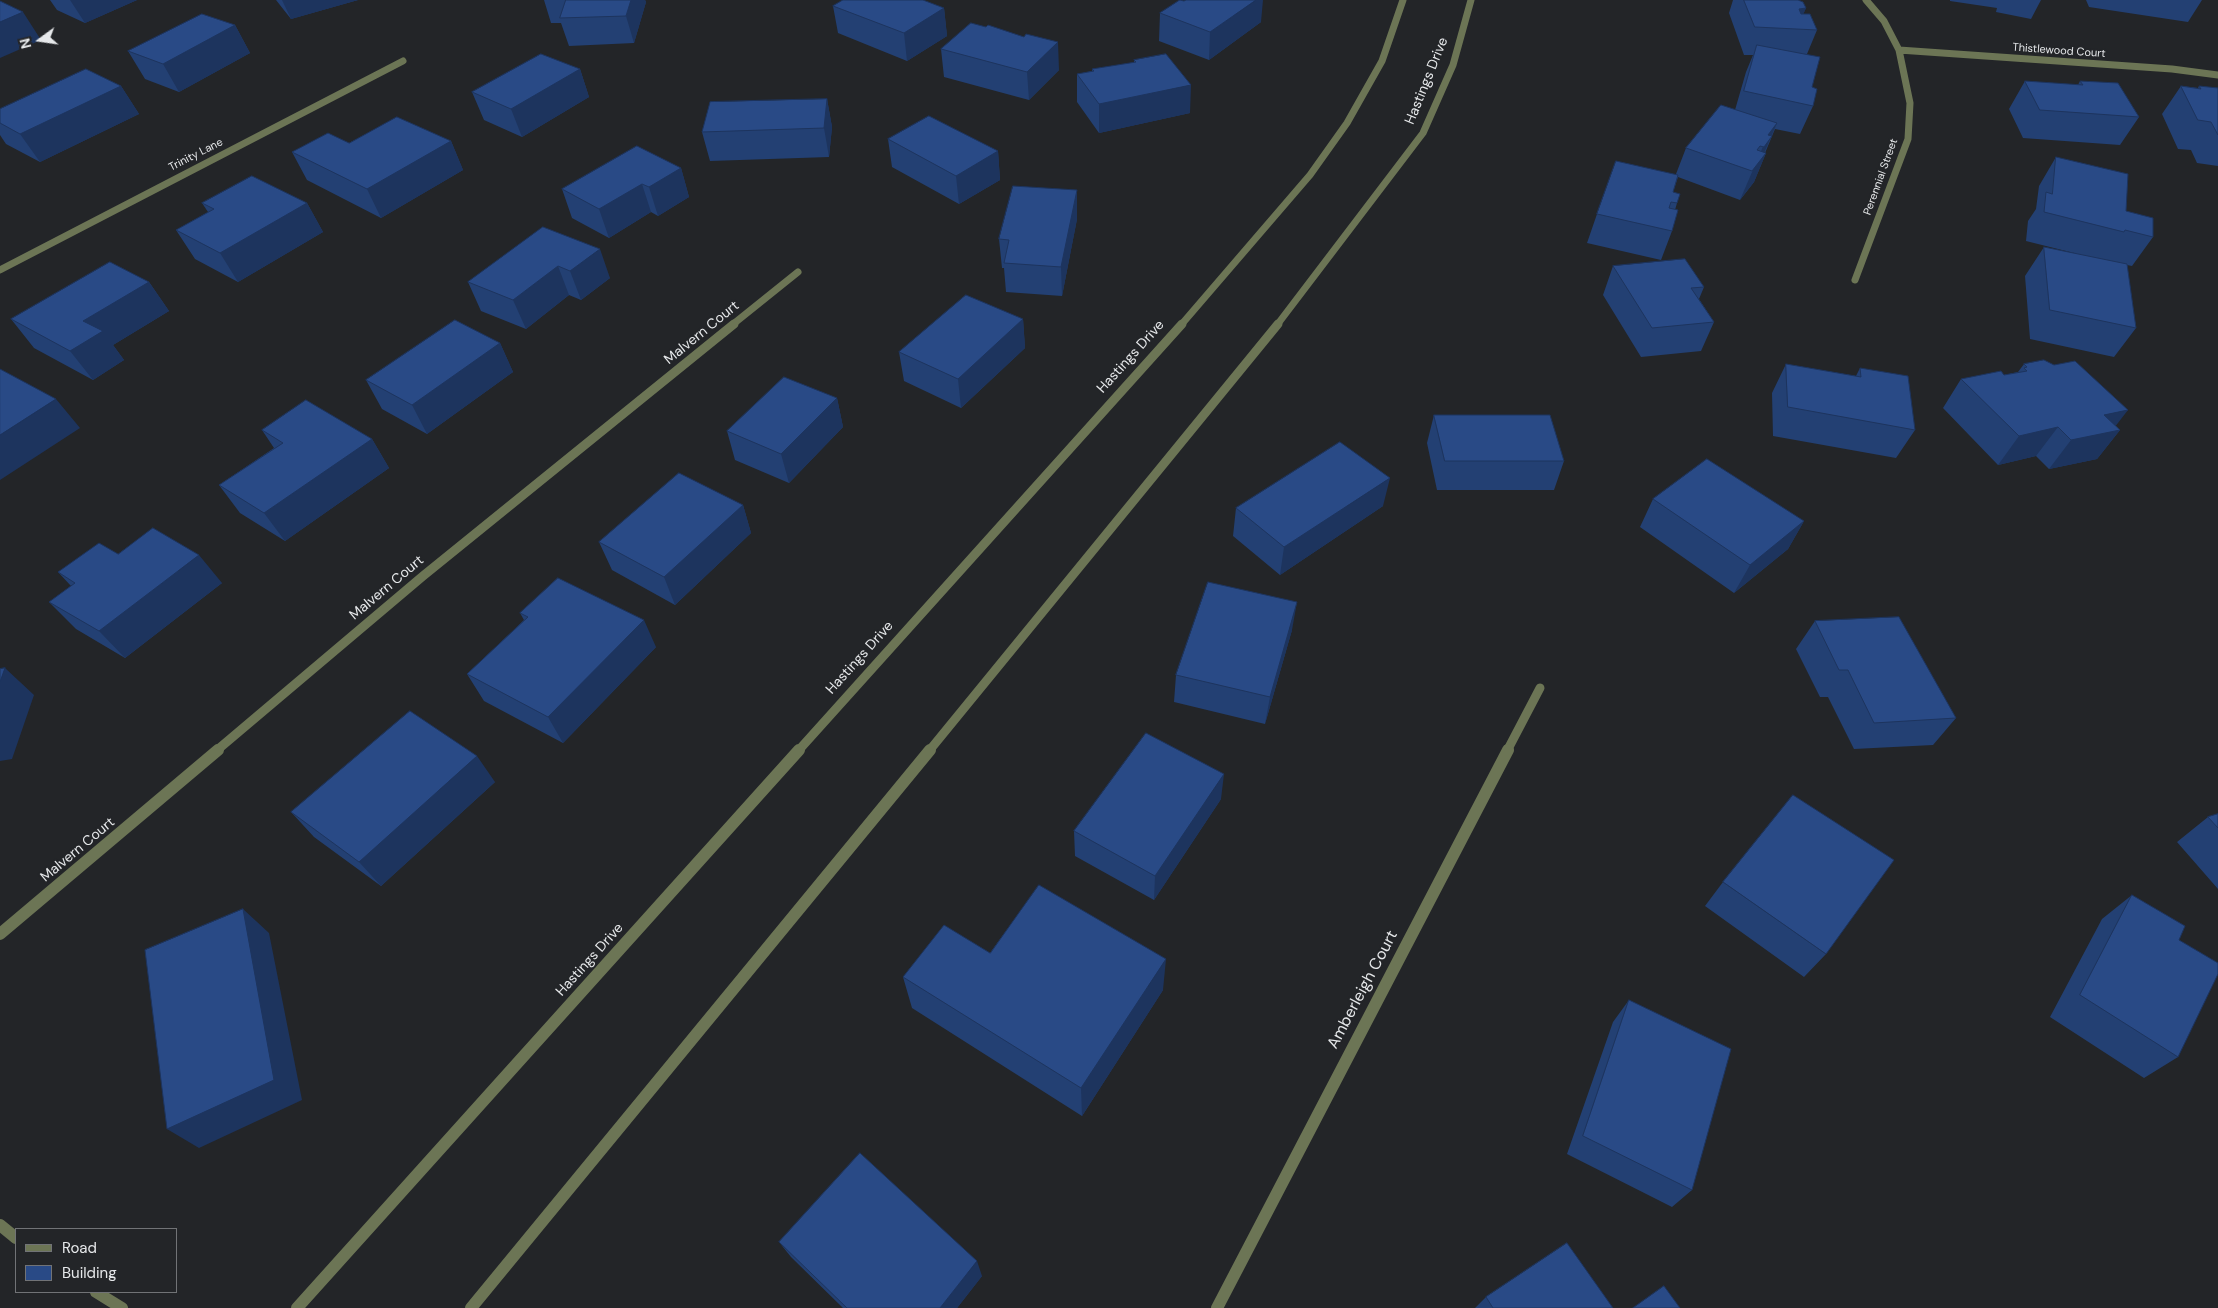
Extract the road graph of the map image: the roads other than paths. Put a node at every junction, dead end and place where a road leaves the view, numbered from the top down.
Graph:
1 (1403, 0) edge
2 (1471, 0) edge
3 (1866, 0) edge
4 (1899, 50) junction
5 (403, 61) dead end
6 (2218, 75) edge
7 (0, 270) edge
8 (798, 272) dead end
9 (1855, 280) dead end
10 (1540, 688) dead end
11 (0, 934) edge
12 (0, 1225) edge
13 (15, 1237) edge
14 (98, 1293) edge
15 (122, 1308) edge
16 (297, 1308) edge
17 (471, 1308) edge
18 (1217, 1308) edge

1 - 16 street, Hastings Drive
2 - 17 street, Hastings Drive
3 - 4 street, Perennial Street
4 - 6 street, Thistlewood Court
4 - 9 street, Perennial Street
5 - 7 street, Trinity Lane
8 - 11 street, Malvern Court
10 - 18 street, Amberleigh Court
12 - 13 street
14 - 15 street

